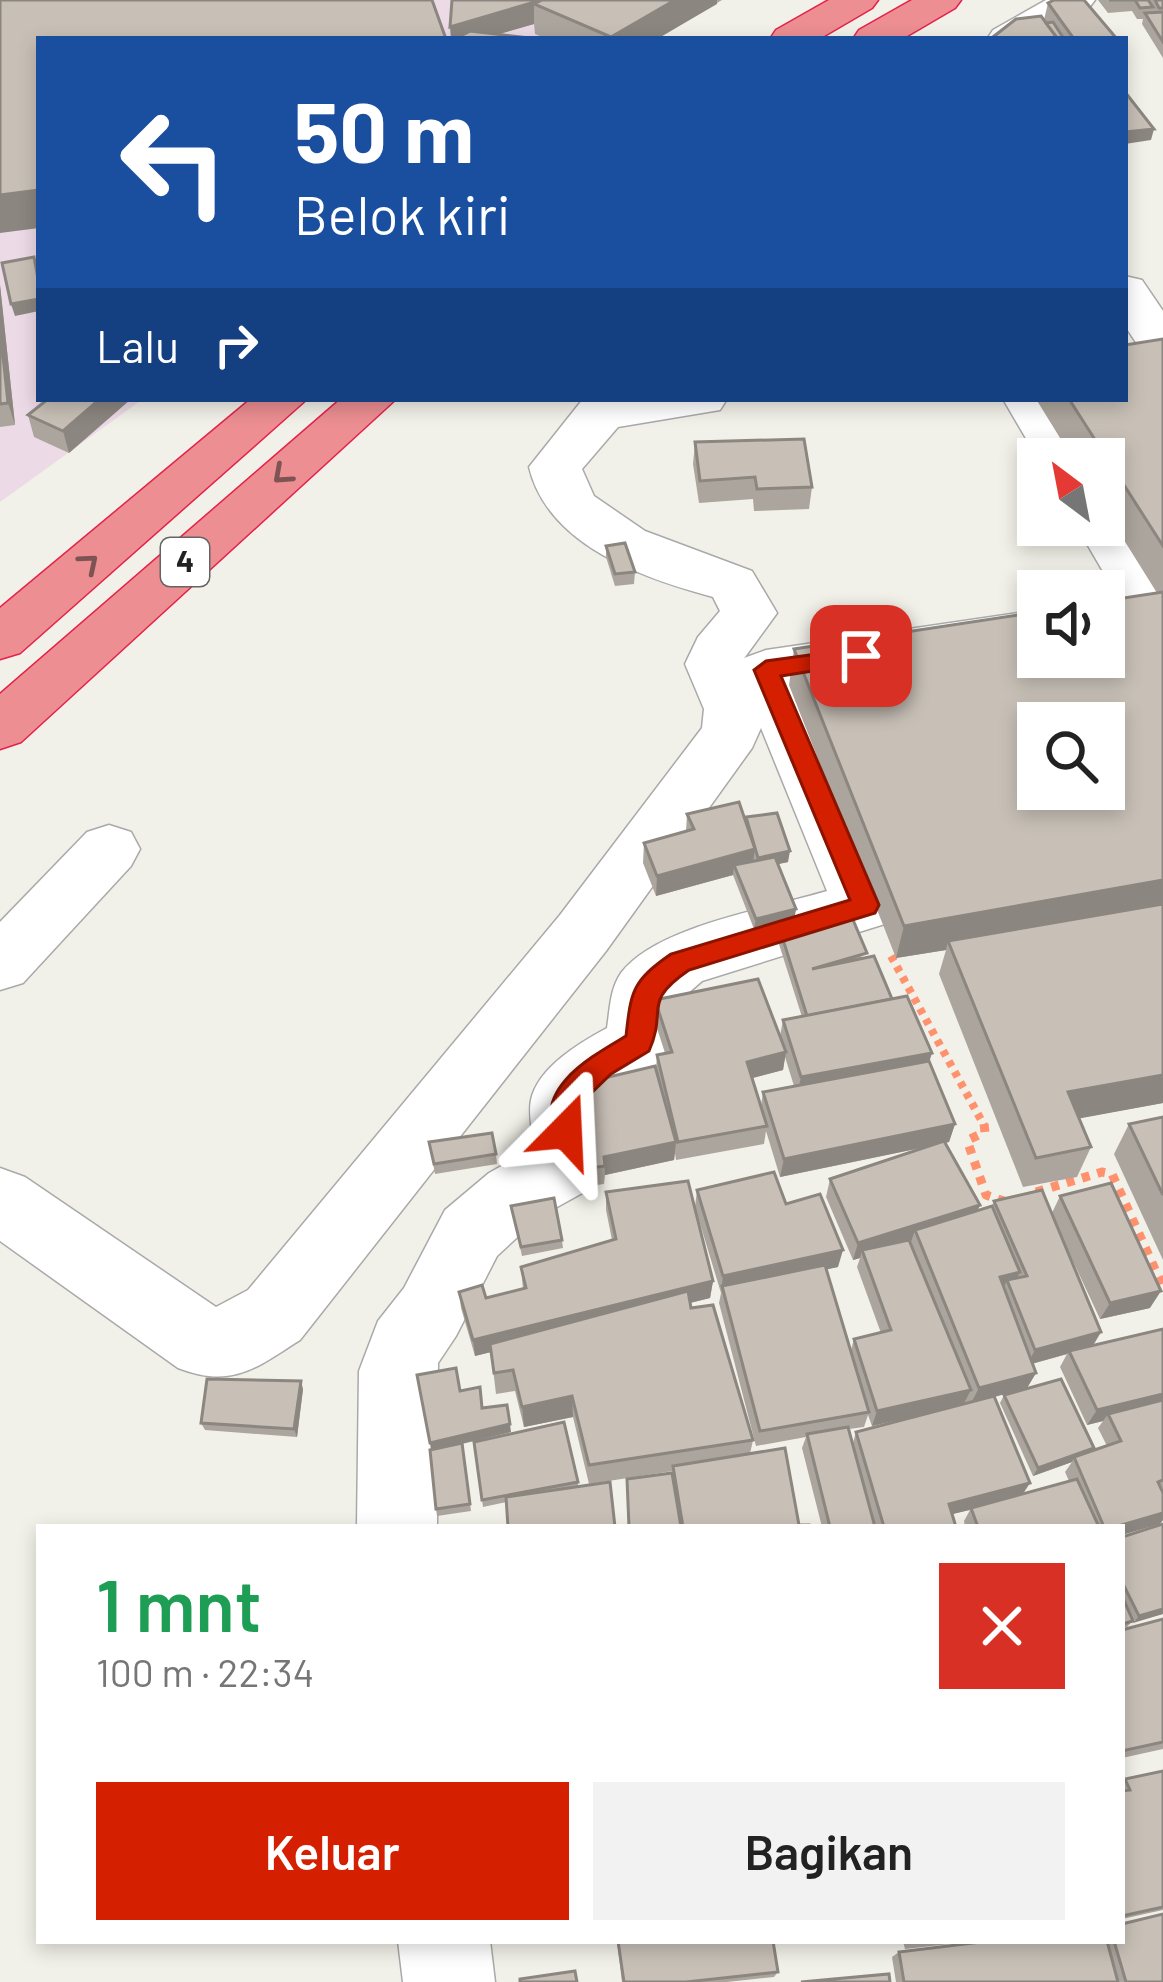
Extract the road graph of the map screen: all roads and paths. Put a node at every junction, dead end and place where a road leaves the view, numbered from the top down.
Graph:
1 (858, 0) edge
2 (941, 0) edge
3 (1075, 0) edge
4 (795, 36) edge
5 (878, 36) edge
6 (1011, 36) edge
7 (1128, 296) edge
8 (1147, 335) edge
9 (278, 402) edge
10 (368, 402) edge
11 (660, 402) edge
12 (1030, 402) edge
13 (605, 406) edge
14 (1051, 438) edge
15 (1115, 546) edge
16 (1125, 618) edge
17 (1017, 633) edge
18 (0, 639) edge
19 (0, 727) edge
20 (109, 849) dead end
21 (866, 905) junction
22 (0, 964) edge
23 (0, 1200) edge
24 (1163, 1287) edge
25 (397, 1524) edge
26 (444, 1944) edge
27 (449, 1982) edge

1 - 4 highway
2 - 5 highway
3 - 6 street
7 - 8 street
18 -> 9 highway, 4
10 -> 19 highway, 4
11 - 13 street
12 - 14 street
13 - 23 street
15 - 16 street
17 - 21 street
20 - 22 street
21 - 24 path
21 - 25 street
26 - 27 street

